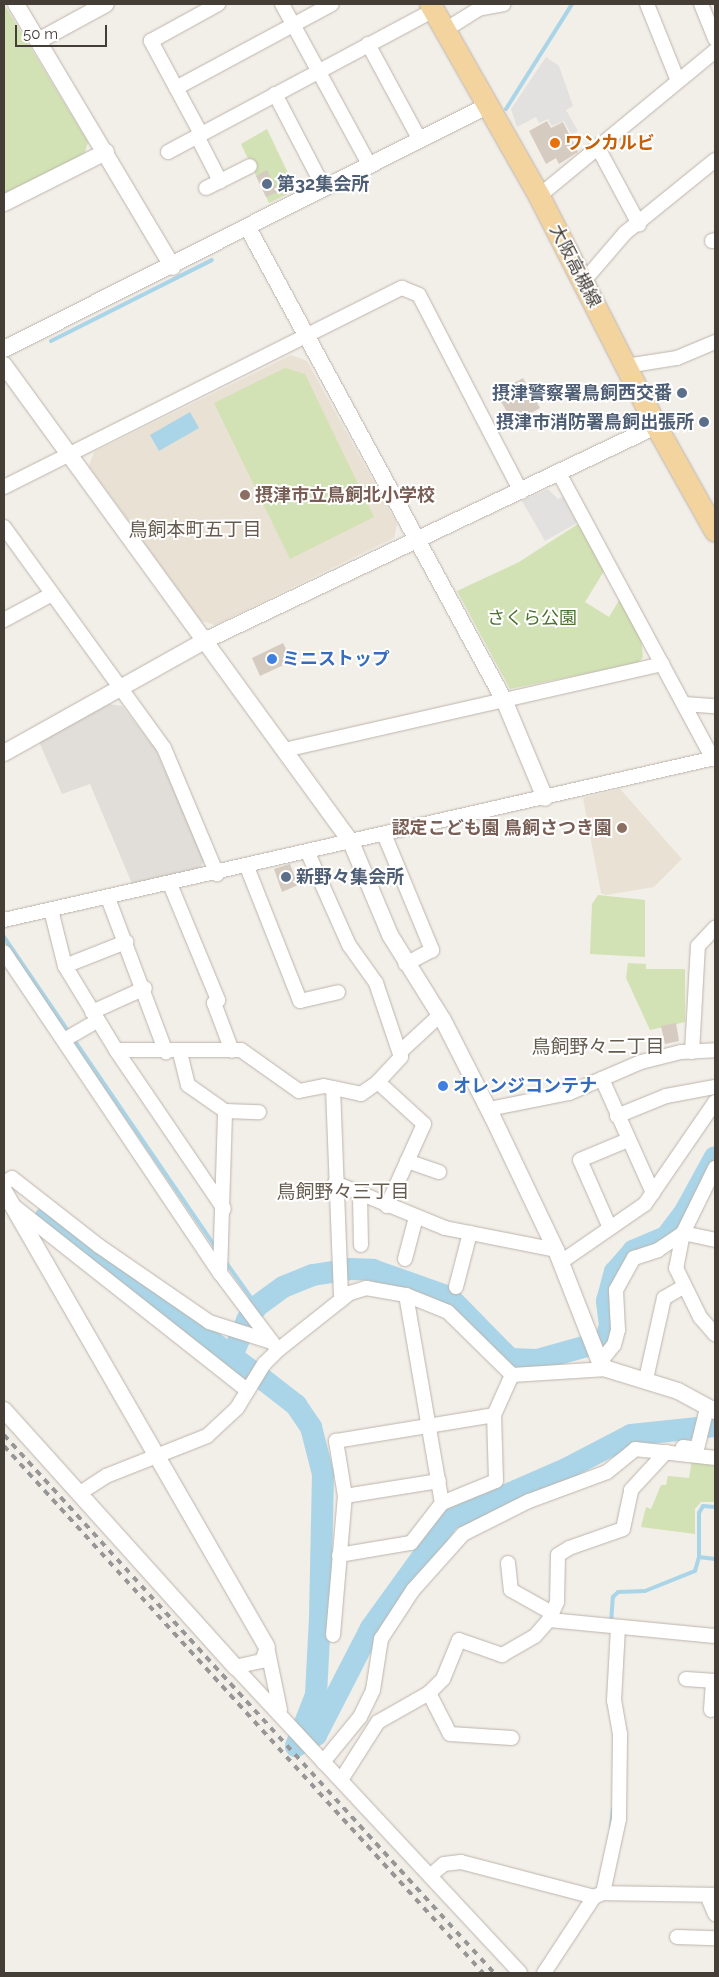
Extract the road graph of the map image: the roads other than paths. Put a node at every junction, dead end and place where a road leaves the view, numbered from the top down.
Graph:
1 (16, 4) edge
2 (106, 4) edge
3 (218, 4) edge
4 (282, 4) edge
5 (332, 4) edge
6 (504, 4) edge
7 (647, 4) edge
8 (701, 4) edge
9 (432, 7) edge
10 (293, 23) junction
11 (445, 30) junction
12 (715, 39) edge
13 (38, 41) junction
14 (368, 44) junction
15 (715, 52) edge
16 (318, 70) junction
17 (678, 81) junction
18 (176, 88) junction
19 (275, 94) junction
20 (487, 106) junction
21 (199, 135) junction
22 (420, 140) junction
23 (597, 146) junction
24 (106, 152) junction
25 (168, 152) dead end
26 (715, 160) edge
27 (250, 166) dead end
28 (370, 166) junction
29 (220, 181) junction
30 (206, 188) dead end
31 (324, 188) junction
32 (539, 196) junction
33 (4, 203) edge
34 (639, 224) junction
35 (248, 228) junction
36 (173, 267) junction
37 (583, 282) junction
38 (306, 334) junction
39 (715, 342) edge
40 (4, 349) edge
41 (4, 365) edge
42 (626, 366) junction
43 (656, 426) junction
44 (70, 454) junction
45 (559, 473) junction
46 (4, 487) edge
47 (521, 492) junction
48 (4, 527) edge
49 (715, 531) edge
50 (418, 541) junction
51 (52, 594) junction
52 (4, 620) edge
53 (204, 641) junction
54 (662, 664) junction
55 (120, 688) junction
56 (504, 700) junction
57 (684, 704) junction
58 (715, 706) edge
59 (284, 750) junction
60 (4, 753) edge
61 (714, 758) edge
62 (545, 798) junction
63 (384, 834) junction
64 (351, 842) junction
65 (308, 853) junction
66 (247, 867) junction
67 (217, 874) junction
68 (170, 884) junction
69 (108, 898) junction
70 (52, 910) junction
71 (4, 920) edge
72 (715, 928) edge
73 (126, 942) junction
74 (4, 952) edge
75 (406, 964) junction
76 (65, 966) junction
77 (145, 988) junction
78 (338, 992) dead end
79 (440, 1015) junction
80 (95, 1017) junction
81 (64, 1040) junction
82 (116, 1050) junction
83 (715, 1050) edge
84 (232, 1051) junction
85 (173, 1052) junction
86 (400, 1052) junction
87 (692, 1052) junction
88 (602, 1079) junction
89 (378, 1082) junction
90 (715, 1087) edge
91 (333, 1088) junction
92 (715, 1102) edge
93 (489, 1108) junction
94 (225, 1110) junction
95 (259, 1112) dead end
96 (618, 1116) junction
97 (628, 1140) junction
98 (407, 1161) junction
99 (715, 1168) edge
100 (439, 1172) dead end
101 (4, 1183) edge
102 (336, 1183) junction
103 (653, 1193) junction
104 (360, 1194) junction
105 (7, 1198) edge
106 (387, 1206) junction
107 (224, 1209) junction
108 (416, 1217) junction
109 (610, 1228) junction
110 (470, 1233) junction
111 (683, 1233) junction
112 (715, 1240) edge
113 (361, 1245) dead end
114 (559, 1256) junction
115 (405, 1259) dead end
116 (220, 1262) junction
117 (456, 1287) dead end
118 (683, 1287) junction
119 (406, 1296) junction
120 (341, 1300) junction
121 (715, 1334) edge
122 (275, 1346) junction
123 (601, 1362) junction
124 (512, 1375) junction
125 (646, 1379) junction
126 (249, 1387) junction
127 (711, 1409) edge
128 (4, 1410) edge
129 (494, 1415) junction
130 (430, 1424) junction
131 (661, 1452) junction
132 (158, 1455) junction
133 (715, 1458) edge
134 (439, 1481) junction
135 (80, 1493) junction
136 (345, 1496) junction
137 (442, 1502) junction
138 (339, 1555) junction
139 (508, 1563) dead end
140 (551, 1617) junction
141 (613, 1627) junction
142 (333, 1635) dead end
143 (715, 1636) edge
144 (267, 1648) junction
145 (235, 1667) junction
146 (686, 1680) dead end
147 (714, 1681) edge
148 (429, 1694) junction
149 (712, 1710) dead end
150 (284, 1718) junction
151 (512, 1738) dead end
152 (323, 1762) junction
153 (340, 1780) junction
154 (430, 1876) junction
155 (598, 1895) junction
156 (711, 1895) edge
157 (715, 1914) edge
158 (677, 1937) dead end
159 (715, 1938) edge
160 (520, 1973) edge
161 (544, 1973) edge

1 - 13 street
2 - 13 street
3 - 18 street
4 - 10 street
5 - 10 street
6 - 11 street
7 - 17 street
8 - 12 street
9 - 11 main road, 大阪高槻線
9 - 14 street
10 - 16 street
10 - 18 street
11 - 20 main road, 大阪高槻線
13 - 24 street
14 - 16 street
14 - 22 street
15 - 17 street
16 - 19 street
16 - 28 street
17 - 23 street
18 - 21 street
19 - 21 street
19 - 31 street
20 - 22 street
20 - 32 main road, 大阪高槻線
21 - 25 street
21 - 29 street
22 - 28 street
23 - 32 street
23 - 34 street
24 - 33 street
24 - 36 street
26 - 34 street
27 - 29 street
28 - 31 street
29 - 30 street
31 - 35 street
32 - 37 main road, 大阪高槻線
34 - 37 street
35 - 36 street
35 - 38 street
36 - 40 street
37 - 42 main road, 大阪高槻線
38 - 44 street
38 - 47 street
38 - 50 street
39 - 42 street
41 - 44 street
42 - 43 main road, 大阪高槻線
43 - 45 street
43 - 49 main road, 大阪高槻線
44 - 46 street
44 - 53 street
45 - 47 street
45 - 54 street
47 - 50 street
48 - 51 street
50 - 53 street
50 - 56 street
51 - 52 street
51 - 55 street
53 - 55 street
53 - 59 street
54 - 56 street
54 - 57 street
55 - 60 street
55 - 67 street
56 - 59 street
56 - 62 street
57 - 58 street
57 - 61 street
59 - 64 street
61 - 62 street
62 - 63 street
63 - 64 street
63 - 75 street
64 - 65 street
64 - 75 street
65 - 66 street
65 - 86 street
66 - 67 street
66 - 78 street
67 - 68 street
68 - 69 street
68 - 84 street
69 - 70 street
69 - 73 street
70 - 71 street
70 - 76 street
72 - 87 street
73 - 76 street
73 - 77 street
74 - 81 street
75 - 79 street
76 - 80 street
77 - 80 street
77 - 85 street
79 - 86 street
79 - 93 street
80 - 81 street
80 - 82 street
81 - 116 street
82 - 85 street
82 - 107 street
83 - 87 street
84 - 85 street
84 - 91 street
85 - 94 street
86 - 89 street
87 - 88 street
88 - 93 street
88 - 96 street
89 - 91 street
89 - 98 street
90 - 96 street
91 - 102 street
92 - 103 street
93 - 114 street
94 - 95 street
94 - 107 street
96 - 97 street
97 - 103 street
97 - 109 street
98 - 100 street
98 - 106 street
99 - 111 street
101 - 122 street
102 - 104 street
102 - 120 street
103 - 109 street
104 - 106 street
104 - 113 street
105 - 126 street
105 - 132 street
106 - 108 street
107 - 116 street
108 - 110 street
108 - 115 street
109 - 114 street
110 - 114 street
110 - 117 street
111 - 112 street
111 - 118 street
111 - 123 street
114 - 123 street
116 - 122 street
118 - 121 street
118 - 125 street
119 - 120 street
119 - 124 street
119 - 130 street
120 - 122 street
122 - 126 street
123 - 124 street
123 - 125 street
124 - 129 street
125 - 127 street
126 - 132 street
127 - 131 street
128 - 135 street
129 - 130 street
129 - 137 street
130 - 134 street
130 - 136 street
131 - 133 street
131 - 140 street
131 - 152 street
132 - 135 street
132 - 144 street
134 - 136 street
134 - 137 street
135 - 145 street
136 - 138 street
137 - 138 street
138 - 142 street
139 - 140 street
140 - 141 street
140 - 148 street
141 - 143 street
141 - 155 street
144 - 145 street
144 - 150 street
145 - 150 street
146 - 147 street
147 - 149 street
148 - 151 street
148 - 153 street
150 - 152 street
152 - 153 street
153 - 154 street
154 - 155 street
154 - 160 street
155 - 156 street
155 - 161 street
156 - 157 street
158 - 159 street

